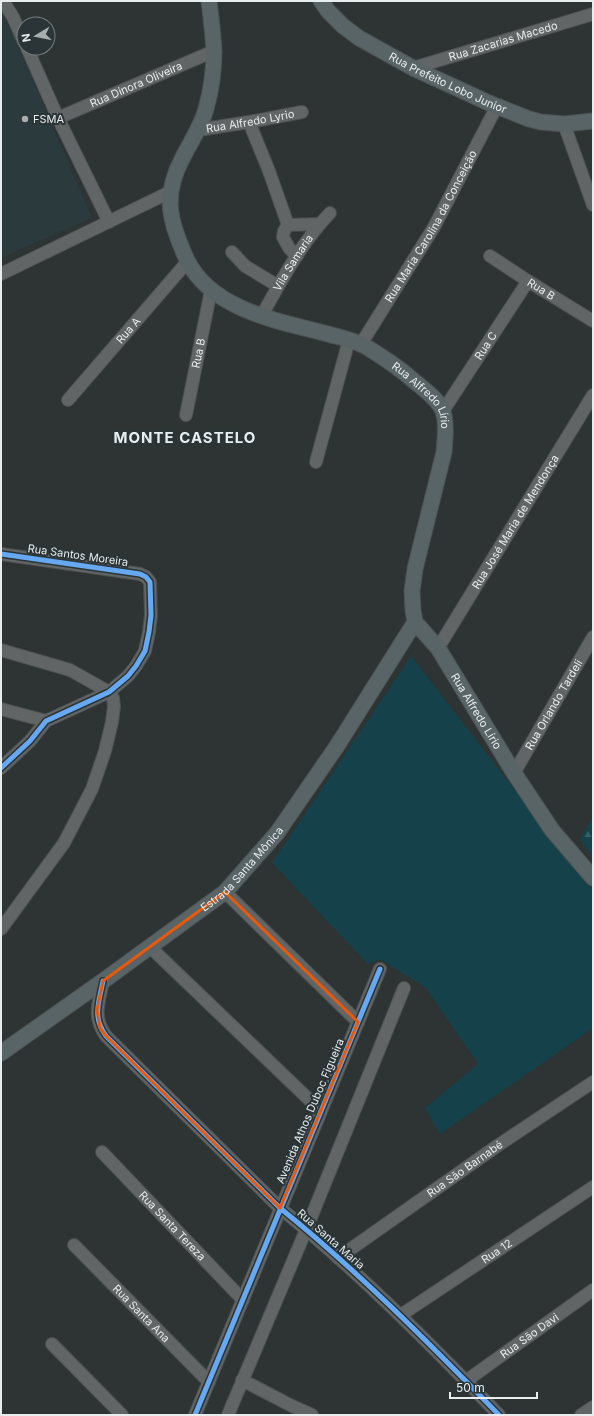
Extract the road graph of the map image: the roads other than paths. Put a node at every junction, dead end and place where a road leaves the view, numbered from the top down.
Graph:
1 (3, 1) edge
2 (209, 1) edge
3 (321, 1) edge
4 (593, 14) edge
5 (16, 24) edge
6 (214, 51) junction
7 (31, 56) edge
8 (413, 68) junction
9 (497, 106) junction
10 (302, 112) dead end
11 (58, 118) junction
12 (593, 121) edge
13 (249, 122) junction
14 (564, 124) junction
15 (198, 130) junction
16 (170, 192) junction
17 (593, 205) edge
18 (330, 213) dead end
19 (108, 222) junction
20 (320, 224) junction
21 (288, 225) junction
22 (232, 252) dead end
23 (297, 256) junction
24 (490, 256) dead end
25 (188, 261) junction
26 (1, 274) edge
27 (528, 281) junction
28 (278, 286) junction
29 (210, 290) junction
30 (261, 317) junction
31 (593, 320) edge
32 (355, 342) junction
33 (593, 395) edge
34 (68, 400) dead end
35 (443, 411) junction
36 (186, 415) dead end
37 (316, 462) dead end
38 (1, 554) edge
39 (415, 622) junction
40 (593, 637) edge
41 (438, 648) junction
42 (1, 650) edge
43 (109, 692) junction
44 (1, 709) edge
45 (46, 721) junction
46 (1, 768) edge
47 (514, 773) junction
48 (593, 878) edge
49 (225, 892) junction
50 (1, 929) edge
51 (150, 947) junction
52 (380, 969) dead end
53 (104, 981) junction
54 (404, 988) dead end
55 (358, 1022) junction
56 (1, 1053) edge
57 (593, 1082) edge
58 (321, 1111) junction
59 (102, 1152) dead end
60 (593, 1187) edge
61 (280, 1208) junction
62 (306, 1230) junction
63 (74, 1245) dead end
64 (338, 1258) junction
65 (593, 1290) edge
66 (243, 1300) junction
67 (401, 1316) junction
68 (52, 1344) dead end
69 (242, 1380) junction
70 (466, 1381) junction
71 (209, 1382) junction
72 (593, 1407) edge
73 (122, 1415) edge
74 (195, 1415) edge
75 (228, 1415) edge
76 (312, 1415) edge
77 (499, 1415) edge
78 (581, 1415) edge

1 - 5 street
2 - 6 main road, Rua Alfredo Lírio
3 - 8 main road, Rua Prefeito Lobo Junior
4 - 8 street, Rua Zacarias Macedo
6 - 11 street, Rua Dinora Oliveira
6 - 15 main road, Rua Alfredo Lírio
7 - 11 street
8 - 9 main road, Rua Prefeito Lobo Junior
9 - 14 main road, Rua Prefeito Lobo Junior
9 - 32 street, Rua Maria Carolina da Conceição
10 - 13 street, Rua Alfredo Lyrio
11 - 19 street
12 - 14 main road, Rua Prefeito Lobo Junior
13 - 15 street, Rua Alfredo Lyrio
13 - 21 street
14 - 17 street
15 - 16 main road, Rua Alfredo Lírio
16 - 19 street
16 - 25 main road, Rua Alfredo Lírio
18 - 20 street, Vila Samaria
19 - 26 street
20 - 21 street
20 - 23 street, Vila Samaria
21 - 23 street
22 - 28 street
23 - 28 street, Vila Samaria
24 - 27 street, Rua B
25 - 29 main road, Rua Alfredo Lírio
25 - 34 street, Rua A
27 - 31 street, Rua B
27 - 35 street, Rua C
28 - 30 street, Vila Samaria
29 - 30 main road, Rua Alfredo Lírio
29 - 36 street, Rua B
30 - 32 main road, Rua Alfredo Lírio
32 - 35 main road, Rua Alfredo Lírio
32 - 37 street
33 - 41 street, Rua José Maria de Mendonça
35 - 39 main road, Rua Alfredo Lírio
38 - 43 street, Rua Santos Moreira
39 - 41 main road, Rua Alfredo Lírio
39 - 49 main road, Estrada Santa Mônica
40 - 47 street, Rua Orlando Tardeli
41 - 47 main road, Rua Alfredo Lírio
42 - 43 street
43 - 45 street
43 - 50 street
44 - 45 street
45 - 46 street
47 - 48 main road, Rua Alfredo Lírio
49 - 51 main road, Estrada Santa Mônica
49 - 55 street
51 - 53 main road, Estrada Santa Mônica
51 - 58 street
52 - 55 street, Avenida Athos Duboc Figueira
53 - 56 main road, Estrada Santa Mônica
53 - 61 street, Rua Santa Maria
54 - 62 street
55 - 58 street, Avenida Athos Duboc Figueira
57 - 64 street, Rua São Barnabé
58 - 61 street, Avenida Athos Duboc Figueira
59 - 66 street, Rua Santa Tereza
60 - 67 street, Rua 12
61 - 62 street, Rua Santa Maria
61 - 66 street, Avenida Athos Duboc Figueira
62 - 64 street, Rua Santa Maria
62 - 69 street
63 - 71 street, Rua Santa Ana
64 - 67 street, Rua Santa Maria
65 - 70 street, Rua São Davi
66 - 71 street, Avenida Athos Duboc Figueira
67 - 70 street, Rua Santa Maria
68 - 73 street
69 - 75 street
69 - 76 street
70 - 77 street, Rua Santa Maria
71 - 74 street, Avenida Athos Duboc Figueira
72 - 78 street

